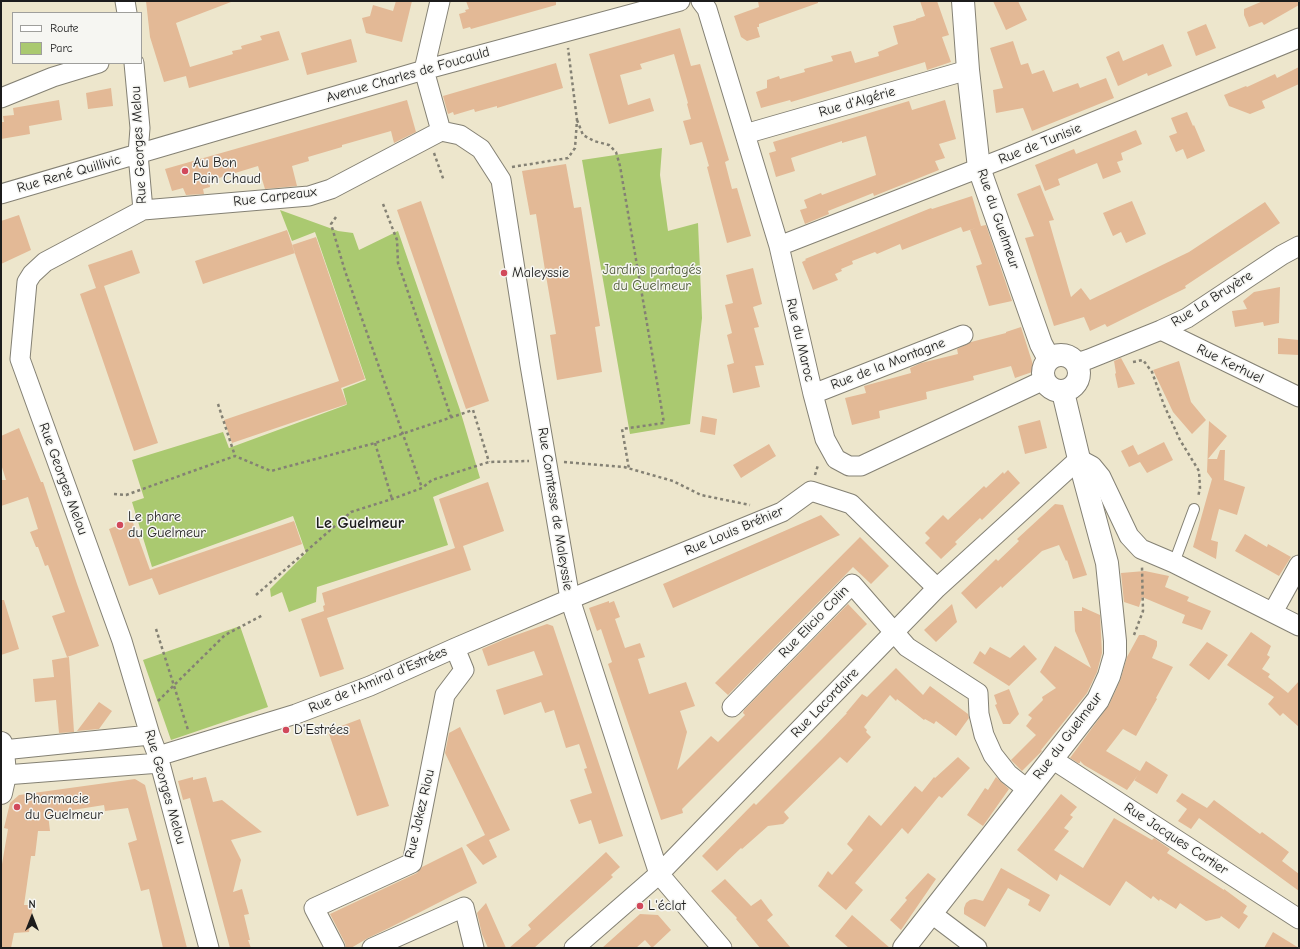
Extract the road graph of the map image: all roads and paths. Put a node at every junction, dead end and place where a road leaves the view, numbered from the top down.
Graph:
1 (125, 1) edge
2 (440, 1) edge
3 (680, 1) edge
4 (702, 1) edge
5 (963, 1) edge
6 (127, 12) edge
7 (566, 32) junction
8 (1299, 38) edge
9 (96, 64) edge
10 (134, 64) edge
11 (424, 70) junction
12 (968, 70) junction
13 (1, 98) edge
14 (577, 120) junction
15 (440, 131) junction
16 (745, 134) junction
17 (434, 153) dead end
18 (138, 154) junction
19 (979, 168) junction
20 (495, 170) junction
21 (444, 181) dead end
22 (1, 194) edge
23 (383, 204) dead end
24 (144, 210) junction
25 (336, 217) dead end
26 (779, 246) junction
27 (1299, 246) edge
28 (1161, 330) junction
29 (963, 335) dead end
30 (1049, 359) junction
31 (1077, 362) junction
32 (1129, 362) dead end
33 (1044, 380) junction
34 (1063, 392) junction
35 (813, 394) junction
36 (1299, 397) edge
37 (218, 404) dead end
38 (451, 417) junction
39 (403, 433) junction
40 (375, 443) junction
41 (235, 456) junction
42 (1079, 459) junction
43 (547, 460) junction
44 (489, 462) junction
45 (630, 469) junction
46 (422, 488) junction
47 (114, 494) dead end
48 (392, 500) junction
49 (752, 506) dead end
50 (1194, 509) joint
51 (1141, 549) junction
52 (1174, 563) junction
53 (1299, 565) edge
54 (937, 588) junction
55 (256, 595) dead end
56 (570, 599) junction
57 (1273, 612) junction
58 (263, 615) dead end
59 (1299, 626) edge
60 (156, 629) dead end
61 (893, 633) junction
62 (1115, 641) junction
63 (455, 648) junction
64 (173, 686) junction
65 (142, 707) junction
66 (732, 707) dead end
67 (150, 735) junction
68 (193, 745) junction
69 (2, 746) edge
70 (1052, 759) junction
71 (159, 760) junction
72 (3, 784) edge
73 (1027, 789) junction
74 (659, 874) junction
75 (932, 914) junction
76 (1299, 919) edge
77 (209, 948) edge
78 (335, 948) edge
79 (372, 948) edge
80 (474, 948) edge
81 (574, 948) edge
82 (722, 948) edge
83 (904, 948) edge
84 (977, 948) edge

1 - 6 street
2 - 11 street
3 - 7 street, Avenue Charles de Foucauld
4 - 16 street, Rue du Maroc
5 - 12 street, Rue du Guelmeur
7 - 11 street, Avenue Charles de Foucauld
7 - 14 path
8 - 19 street, Rue de Tunisie
9 - 13 street
10 - 18 street, Rue Georges Melou
11 - 15 street
11 - 18 street, Avenue Charles de Foucauld
12 - 16 street, Rue d'Algérie
12 - 19 street, Rue du Guelmeur
14 - 20 path
14 - 45 path
15 - 20 street, Rue Comtesse de Maleyssie
15 - 24 street, Rue Carpeaux
16 - 26 street, Rue du Maroc
17 - 21 path
18 - 22 street, Rue René Quillivic
18 - 24 street, Rue Georges Melou
19 - 26 street, Rue de Tunisie
19 - 30 street, Rue du Guelmeur
20 - 43 street, Rue Comtesse de Maleyssie
23 - 38 path
24 - 65 street, Rue Georges Melou
25 - 39 path
26 - 35 street, Rue du Maroc
27 - 28 street, Rue La Bruyère
28 - 31 street, Rue La Bruyère
28 - 36 street, Rue Kerhuel
29 - 35 street, Rue de la Montagne
30 - 31 street
30 - 33 street
31 - 34 street
32 - 50 path
33 - 34 street
33 - 35 street, Rue du Maroc
34 - 42 street, Rue du Guelmeur
37 - 41 path
38 - 39 path
38 - 44 path
39 - 40 path
39 - 46 path
40 - 41 path
40 - 48 path
41 - 47 path
42 - 51 street
42 - 54 street, Rue Lacordaire
42 - 62 street, Rue du Guelmeur
43 - 44 path
43 - 45 path
43 - 56 street, Rue Comtesse de Maleyssie
44 - 46 path
45 - 49 path
46 - 48 path
48 - 55 path
50 - 52 lane
51 - 52 street
51 - 62 path
52 - 57 street
53 - 57 street
54 - 56 street, Rue Louis Bréhier
54 - 61 street, Rue Lacordaire
56 - 63 street, Rue de l'Amiral d'Estrées
56 - 74 street, Rue Comtesse de Maleyssie
57 - 59 street
58 - 64 path
60 - 64 path
61 - 66 street, Rue Elicio Colin
61 - 73 street
61 - 74 street, Rue Lacordaire
62 - 70 street, Rue du Guelmeur
63 - 68 street, Rue de l'Amiral d'Estrées
63 - 78 street, Rue Jakez Riou
64 - 65 path
64 - 68 path
65 - 67 street, Rue Georges Melou
67 - 69 street
67 - 71 street, Rue Georges Melou
68 - 71 street, Rue de l'Amiral d'Estrées
69 - 72 street
70 - 73 street, Rue du Guelmeur
70 - 76 street, Rue Jacques Cartier
71 - 72 street, Rue de l'Amiral d'Estrées
71 - 77 street, Rue Georges Melou
73 - 75 street, Rue du Guelmeur
74 - 81 street, Rue Lacordaire
74 - 82 street, Rue Comtesse de Maleyssie
75 - 83 street, Rue du Guelmeur
75 - 84 street
79 - 80 street

